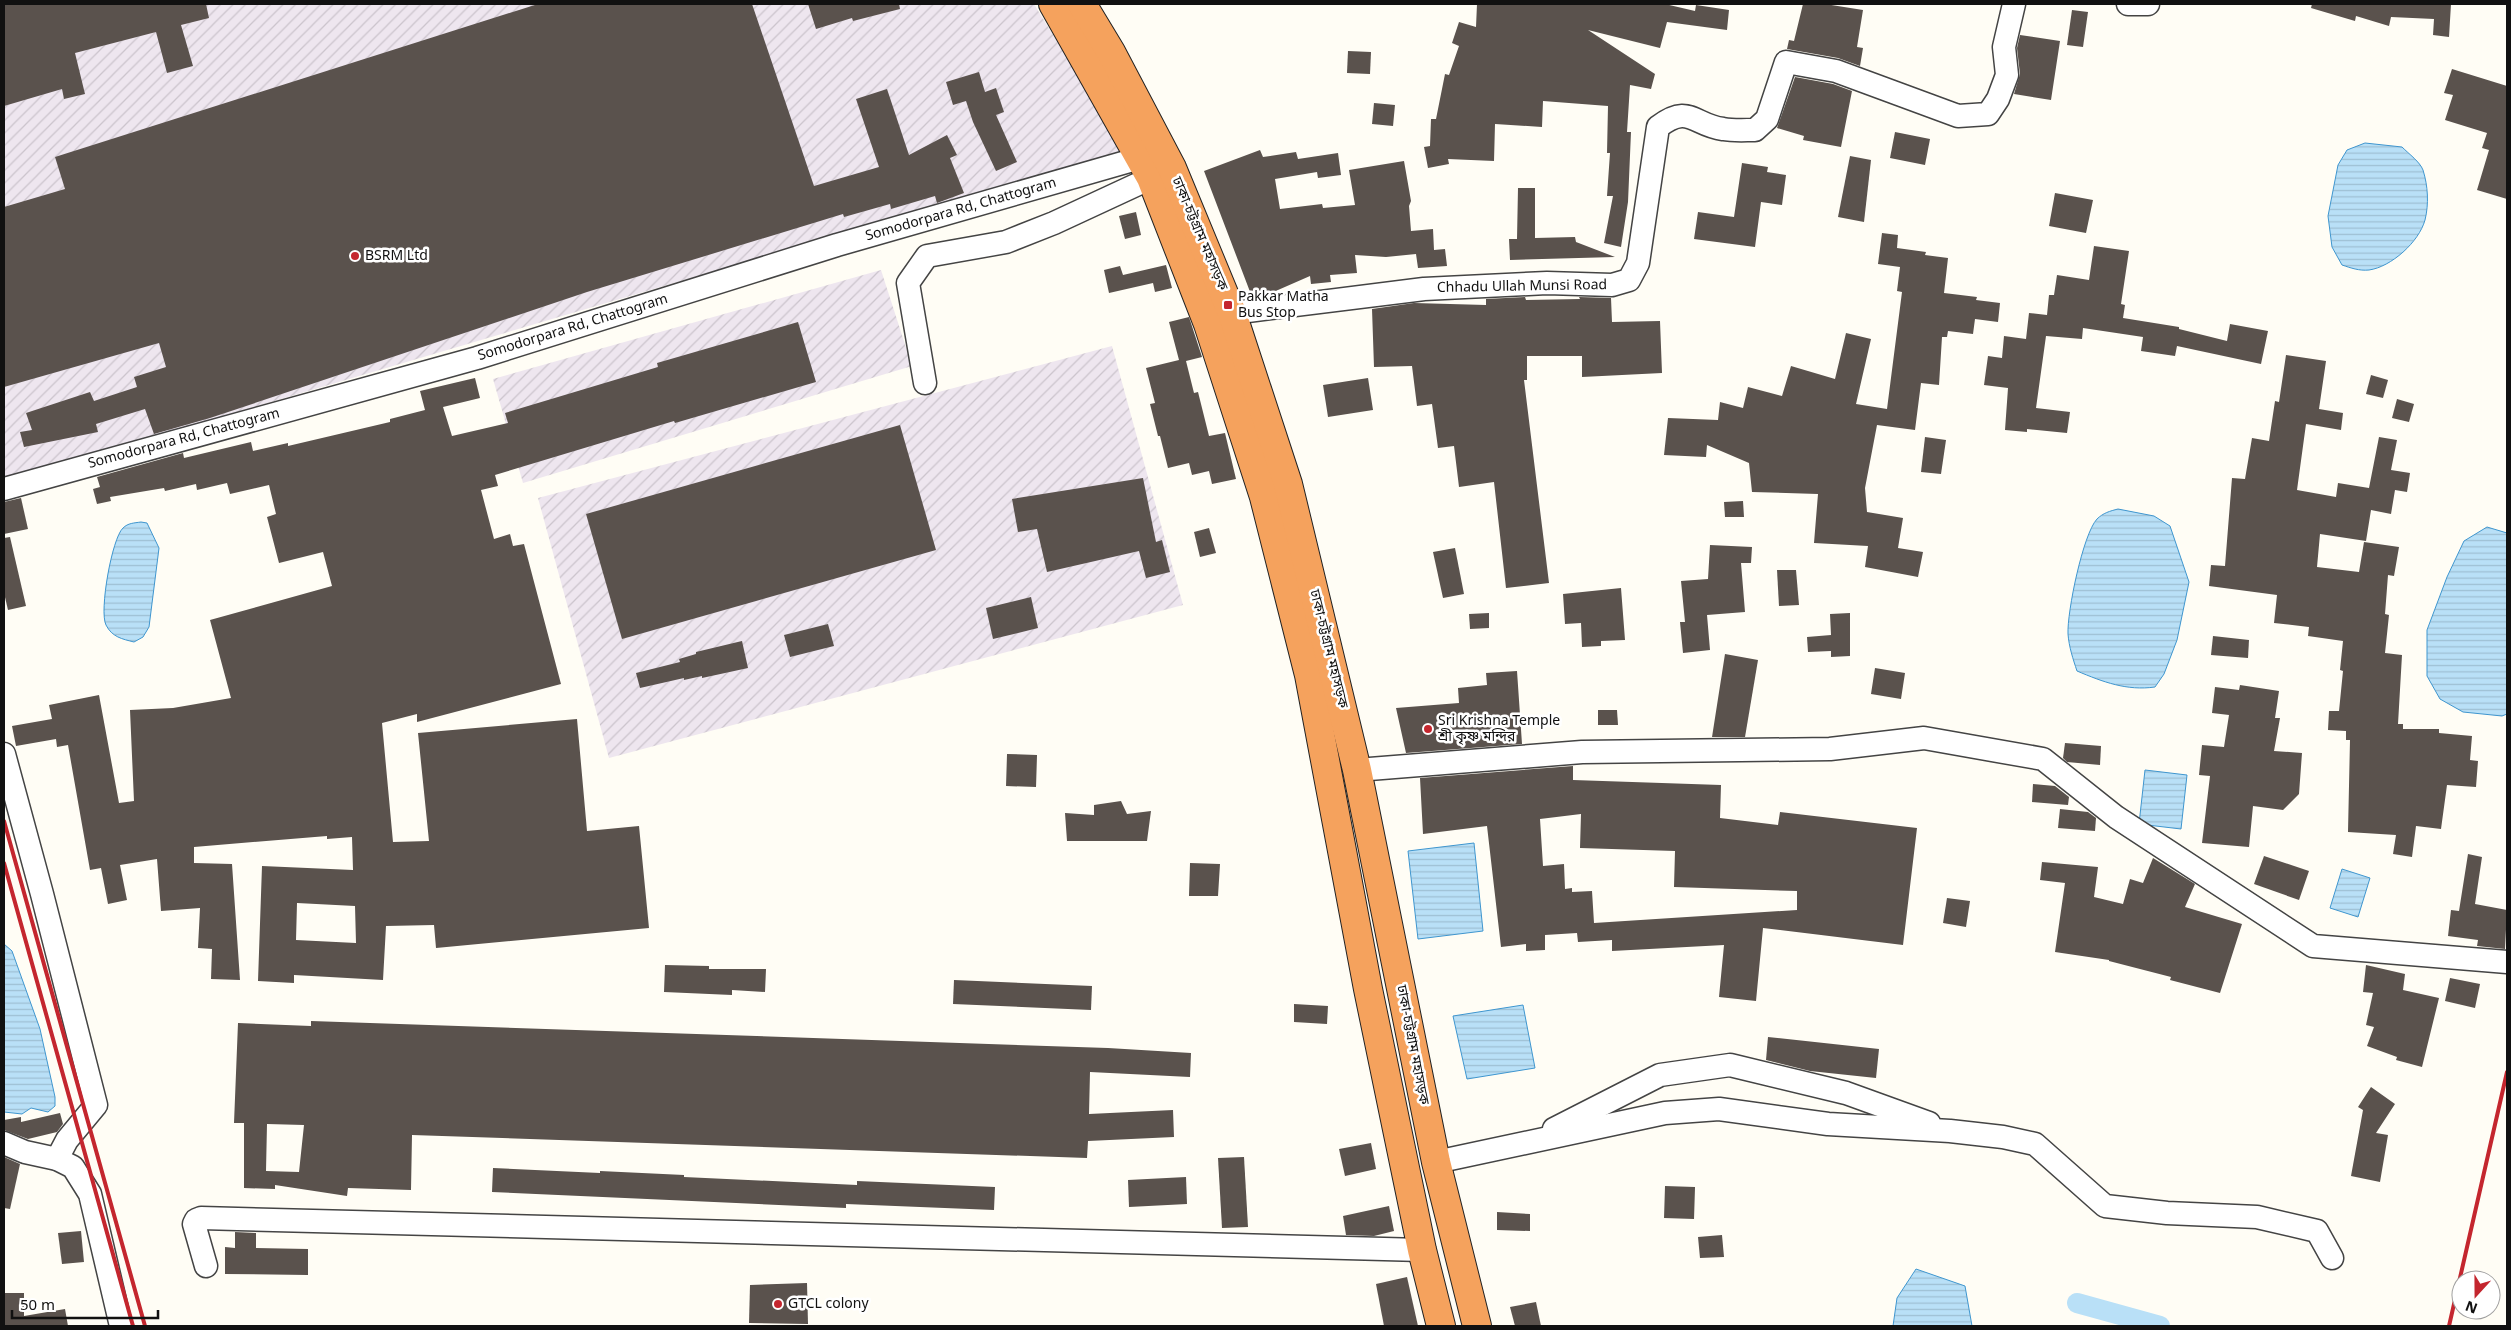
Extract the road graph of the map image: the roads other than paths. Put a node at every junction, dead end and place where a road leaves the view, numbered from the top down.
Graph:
1 (1053, 4) edge
2 (1082, 4) edge
3 (2128, 4) edge
4 (2148, 4) edge
5 (2011, 7) edge
6 (1146, 168) junction
7 (1232, 313) junction
8 (925, 383) dead end
9 (4, 489) edge
10 (4, 754) edge
11 (1357, 770) junction
12 (2507, 962) edge
13 (1950, 1130) junction
14 (1531, 1142) junction
15 (4, 1143) edge
16 (57, 1160) junction
17 (1436, 1162) junction
18 (1422, 1250) junction
19 (2332, 1258) dead end
20 (206, 1266) dead end
21 (121, 1326) edge
22 (1441, 1326) edge
23 (1477, 1326) edge

1 - 6 highway, ঢাকা-চট্টগ্রাম মহাসড়ক
2 - 7 highway, ঢাকা-চট্টগ্রাম মহাসড়ক
3 - 4 street
5 - 7 street, Chhadu Ullah Munsi Road
6 - 8 street
6 - 9 street, Somodorpara Rd, Chattogram
6 - 18 highway, ঢাকা-চট্টগ্রাম মহাসড়ক
7 - 11 highway, ঢাকা-চট্টগ্রাম মহাসড়ক
10 - 16 street
11 - 12 street
11 - 17 highway, ঢাকা-চট্টগ্রাম মহাসড়ক
13 - 14 street
13 - 14 street
13 - 19 street
14 - 17 street
15 - 16 street
16 - 21 street
17 - 23 highway, ঢাকা-চট্টগ্রাম মহাসড়ক
18 - 20 street
18 - 22 highway, ঢাকা-চট্টগ্রাম মহাসড়ক

